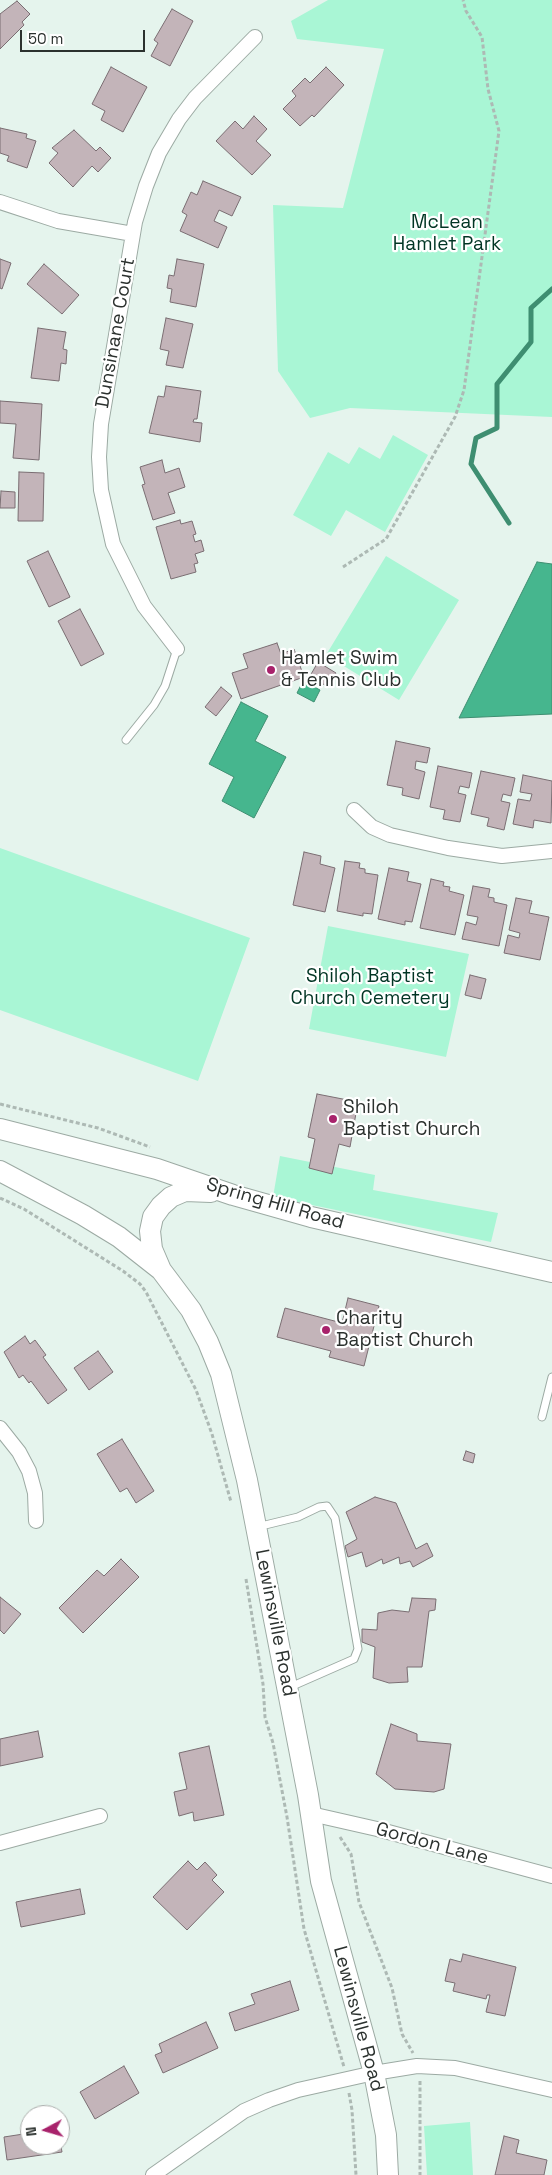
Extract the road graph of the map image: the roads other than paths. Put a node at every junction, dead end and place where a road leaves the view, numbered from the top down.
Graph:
1 (255, 37) dead end
2 (0, 202) edge
3 (133, 234) junction
4 (177, 649) joint
5 (126, 740) dead end
6 (354, 810) dead end
7 (552, 850) edge
8 (0, 1123) edge
9 (0, 1129) edge
10 (33, 1137) junction
11 (0, 1171) edge
12 (233, 1195) junction
13 (161, 1270) junction
14 (552, 1272) edge
15 (552, 1377) edge
16 (542, 1417) dead end
17 (0, 1428) edge
18 (36, 1521) dead end
19 (257, 1527) junction
20 (288, 1688) junction
21 (100, 1816) dead end
22 (320, 1816) junction
23 (0, 1843) edge
24 (552, 1876) edge
25 (374, 2073) junction
26 (552, 2090) edge
27 (153, 2175) edge
28 (388, 2175) edge

1 - 3 street, Dunsinane Court
2 - 3 street
3 - 4 street, Dunsinane Court
4 - 5 lane
6 - 7 street
8 - 10 main road
9 - 10 main road, Spring Hill Road
10 - 12 main road, Spring Hill Road
11 - 13 main road, Lewinsville Road
12 - 13 main road
12 - 14 main road, Spring Hill Road
13 - 19 main road, Lewinsville Road
15 - 16 lane
17 - 18 street
19 - 20 main road, Lewinsville Road
19 - 20 lane
20 - 22 main road, Lewinsville Road
21 - 23 street
22 - 24 street, Gordon Lane
22 - 25 main road, Lewinsville Road
25 - 26 street
25 - 27 street
25 - 28 main road, Lewinsville Road

